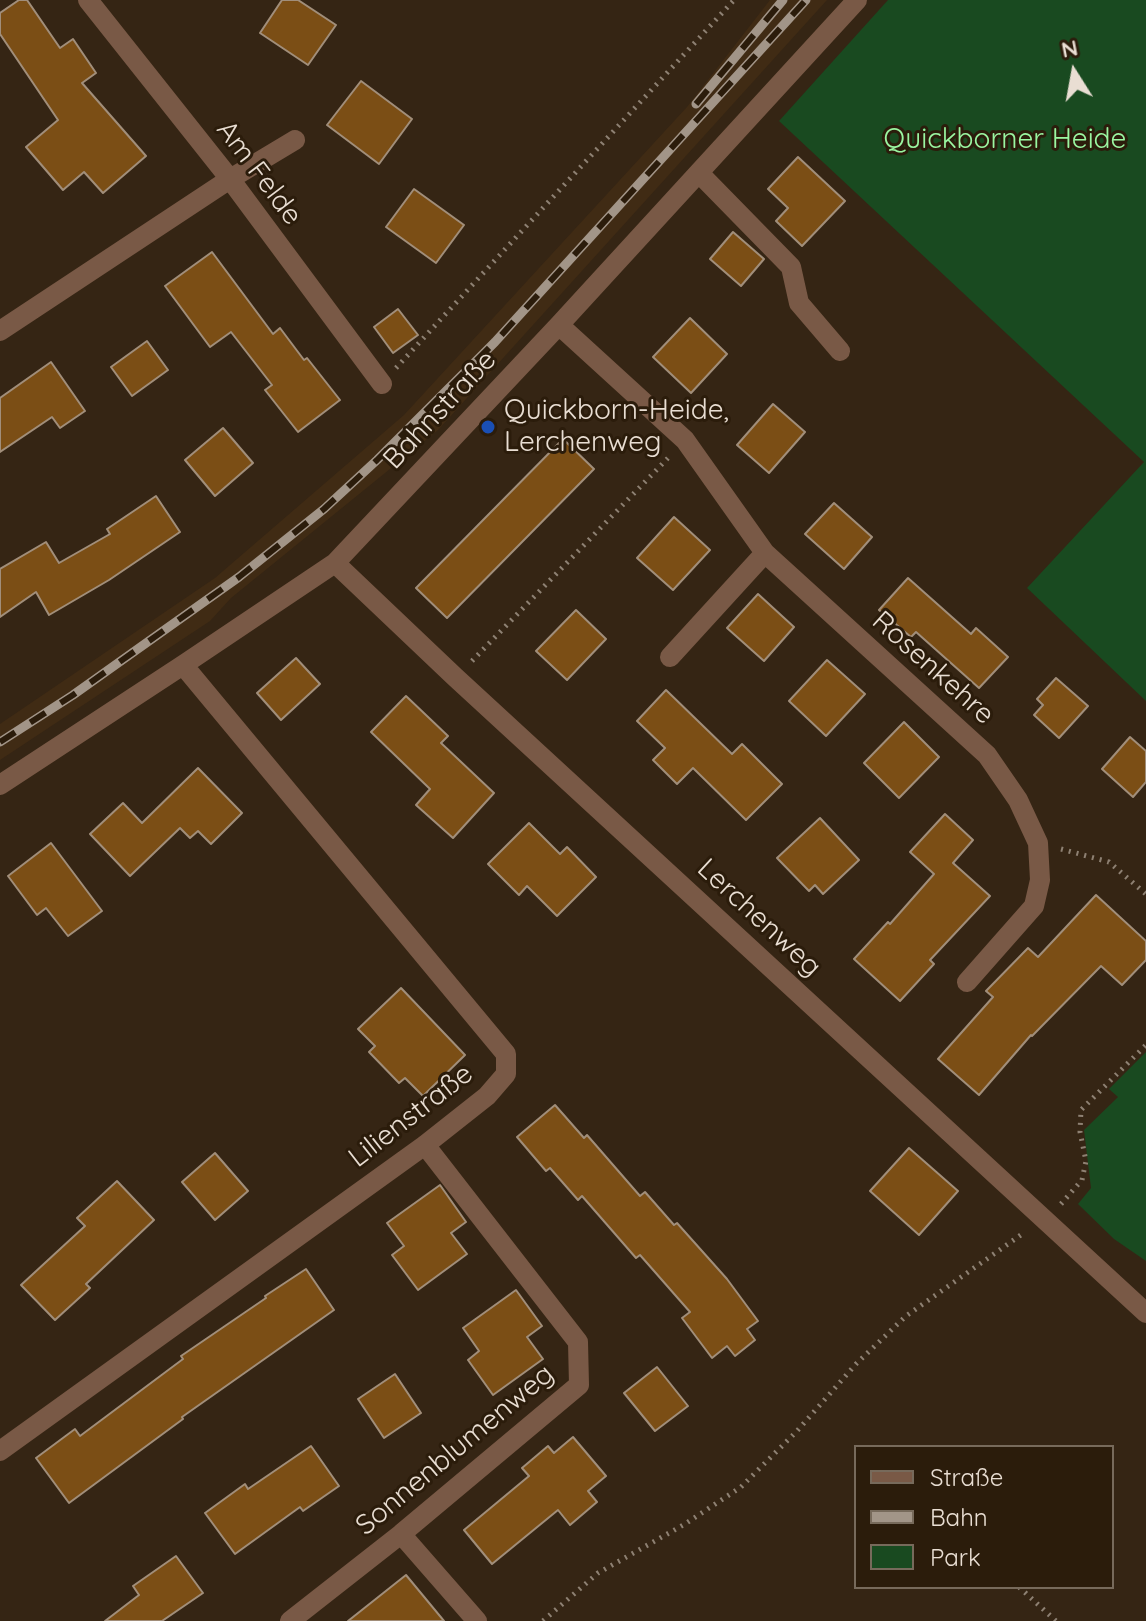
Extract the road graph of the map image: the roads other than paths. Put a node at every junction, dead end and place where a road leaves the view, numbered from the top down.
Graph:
1 (88, 0) edge
2 (857, 0) edge
3 (295, 140) dead end
4 (699, 173) junction
5 (230, 179) junction
6 (559, 325) junction
7 (0, 331) edge
8 (840, 351) dead end
9 (382, 384) road end
10 (765, 553) junction
11 (335, 563) junction
12 (670, 657) dead end
13 (183, 665) junction
14 (0, 785) edge
15 (967, 982) dead end
16 (425, 1145) junction
17 (1146, 1313) edge
18 (0, 1451) edge
19 (401, 1534) junction
20 (290, 1621) edge
21 (477, 1621) edge

1 - 5 street, Am Felde
2 - 4 street, Bahnstraße
3 - 5 street
4 - 6 street, Bahnstraße
4 - 8 street
5 - 7 street
5 - 9 street, Am Felde
6 - 10 street, Rosenkehre
6 - 11 street, Bahnstraße
10 - 12 street
10 - 15 street, Rosenkehre
11 - 13 street, Bahnstraße
11 - 17 street, Lerchenweg
13 - 14 street, Bahnstraße
13 - 16 street, Lilienstraße
16 - 18 street, Lilienstraße
16 - 19 street, Sonnenblumenweg
19 - 20 street, Sonnenblumenweg
19 - 21 street

